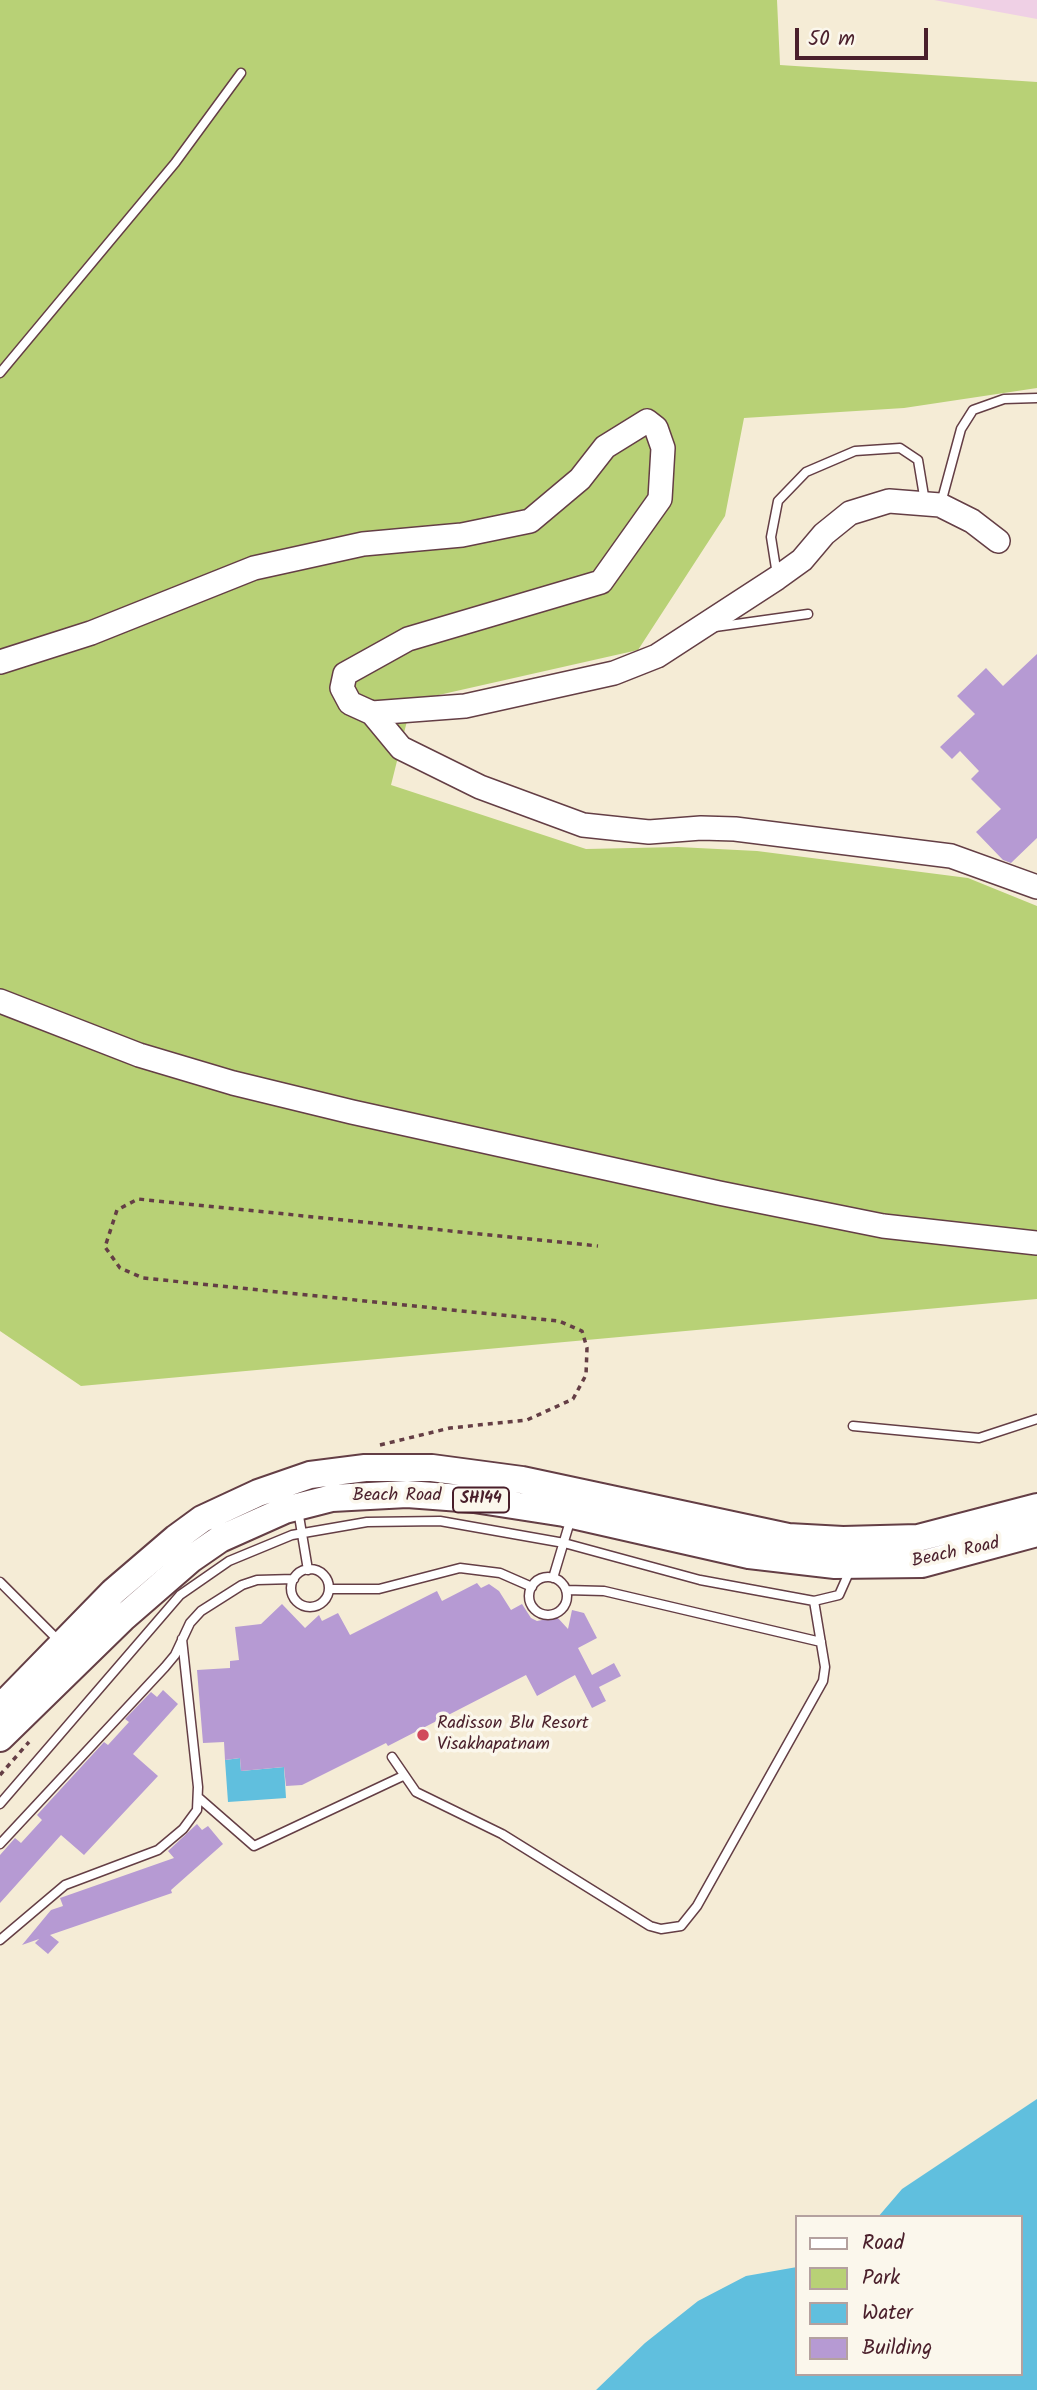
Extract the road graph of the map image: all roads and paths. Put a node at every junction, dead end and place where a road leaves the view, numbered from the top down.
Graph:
1 (240, 73) dead end
2 (0, 373) edge
3 (1037, 398) edge
4 (933, 504) junction
5 (998, 541) dead end
6 (777, 578) junction
7 (808, 614) dead end
8 (701, 628) junction
9 (0, 662) edge
10 (372, 713) junction
11 (1037, 887) edge
12 (0, 1001) edge
13 (1037, 1243) edge
14 (598, 1246) dead end
15 (1037, 1419) edge
16 (853, 1426) dead end
17 (378, 1446) dead end
18 (638, 1503) junction
19 (297, 1507) junction
20 (1037, 1507) edge
21 (572, 1515) junction
22 (629, 1529) junction
23 (303, 1533) junction
24 (1037, 1533) edge
25 (564, 1543) junction
26 (851, 1565) junction
27 (309, 1570) junction
28 (553, 1578) junction
29 (293, 1579) junction
30 (0, 1582) edge
31 (532, 1587) junction
32 (329, 1589) junction
33 (566, 1590) junction
34 (814, 1601) junction
35 (182, 1639) junction
36 (821, 1642) junction
37 (61, 1643) junction
38 (0, 1708) edge
39 (0, 1738) edge
40 (392, 1757) dead end
41 (403, 1776) junction
42 (199, 1798) junction
43 (0, 1804) edge
44 (0, 1844) edge
45 (0, 1940) edge

1 - 2 lane
3 - 4 lane
4 - 5 street
4 - 6 street
4 - 6 lane
6 - 8 street
7 - 8 lane
8 - 10 street
9 - 10 street
10 - 11 street
12 - 13 street
14 - 17 path
15 - 16 lane
18 - 20 main road, SH144
18 - 22 main road
18 - 37 main road, SH144
19 - 21 main road, Beach Road / SH144
19 - 23 lane
19 - 39 main road, Beach Road / SH144
21 - 22 main road, Beach Road / SH144
21 - 25 lane
22 - 26 main road, Beach Road / SH144
23 - 25 lane
23 - 27 lane
23 - 43 lane
24 - 26 main road, Beach Road / SH144
25 - 28 lane
25 - 34 lane
26 - 34 lane
27 - 29 lane
27 - 32 lane
28 - 31 lane
28 - 33 lane
29 - 32 lane
29 - 35 lane
30 - 37 lane
31 - 32 lane
31 - 33 lane
33 - 36 lane
34 - 36 lane
35 - 42 lane
35 - 44 lane
36 - 41 lane
37 - 38 main road, SH144
40 - 41 lane
41 - 42 lane
42 - 45 lane

